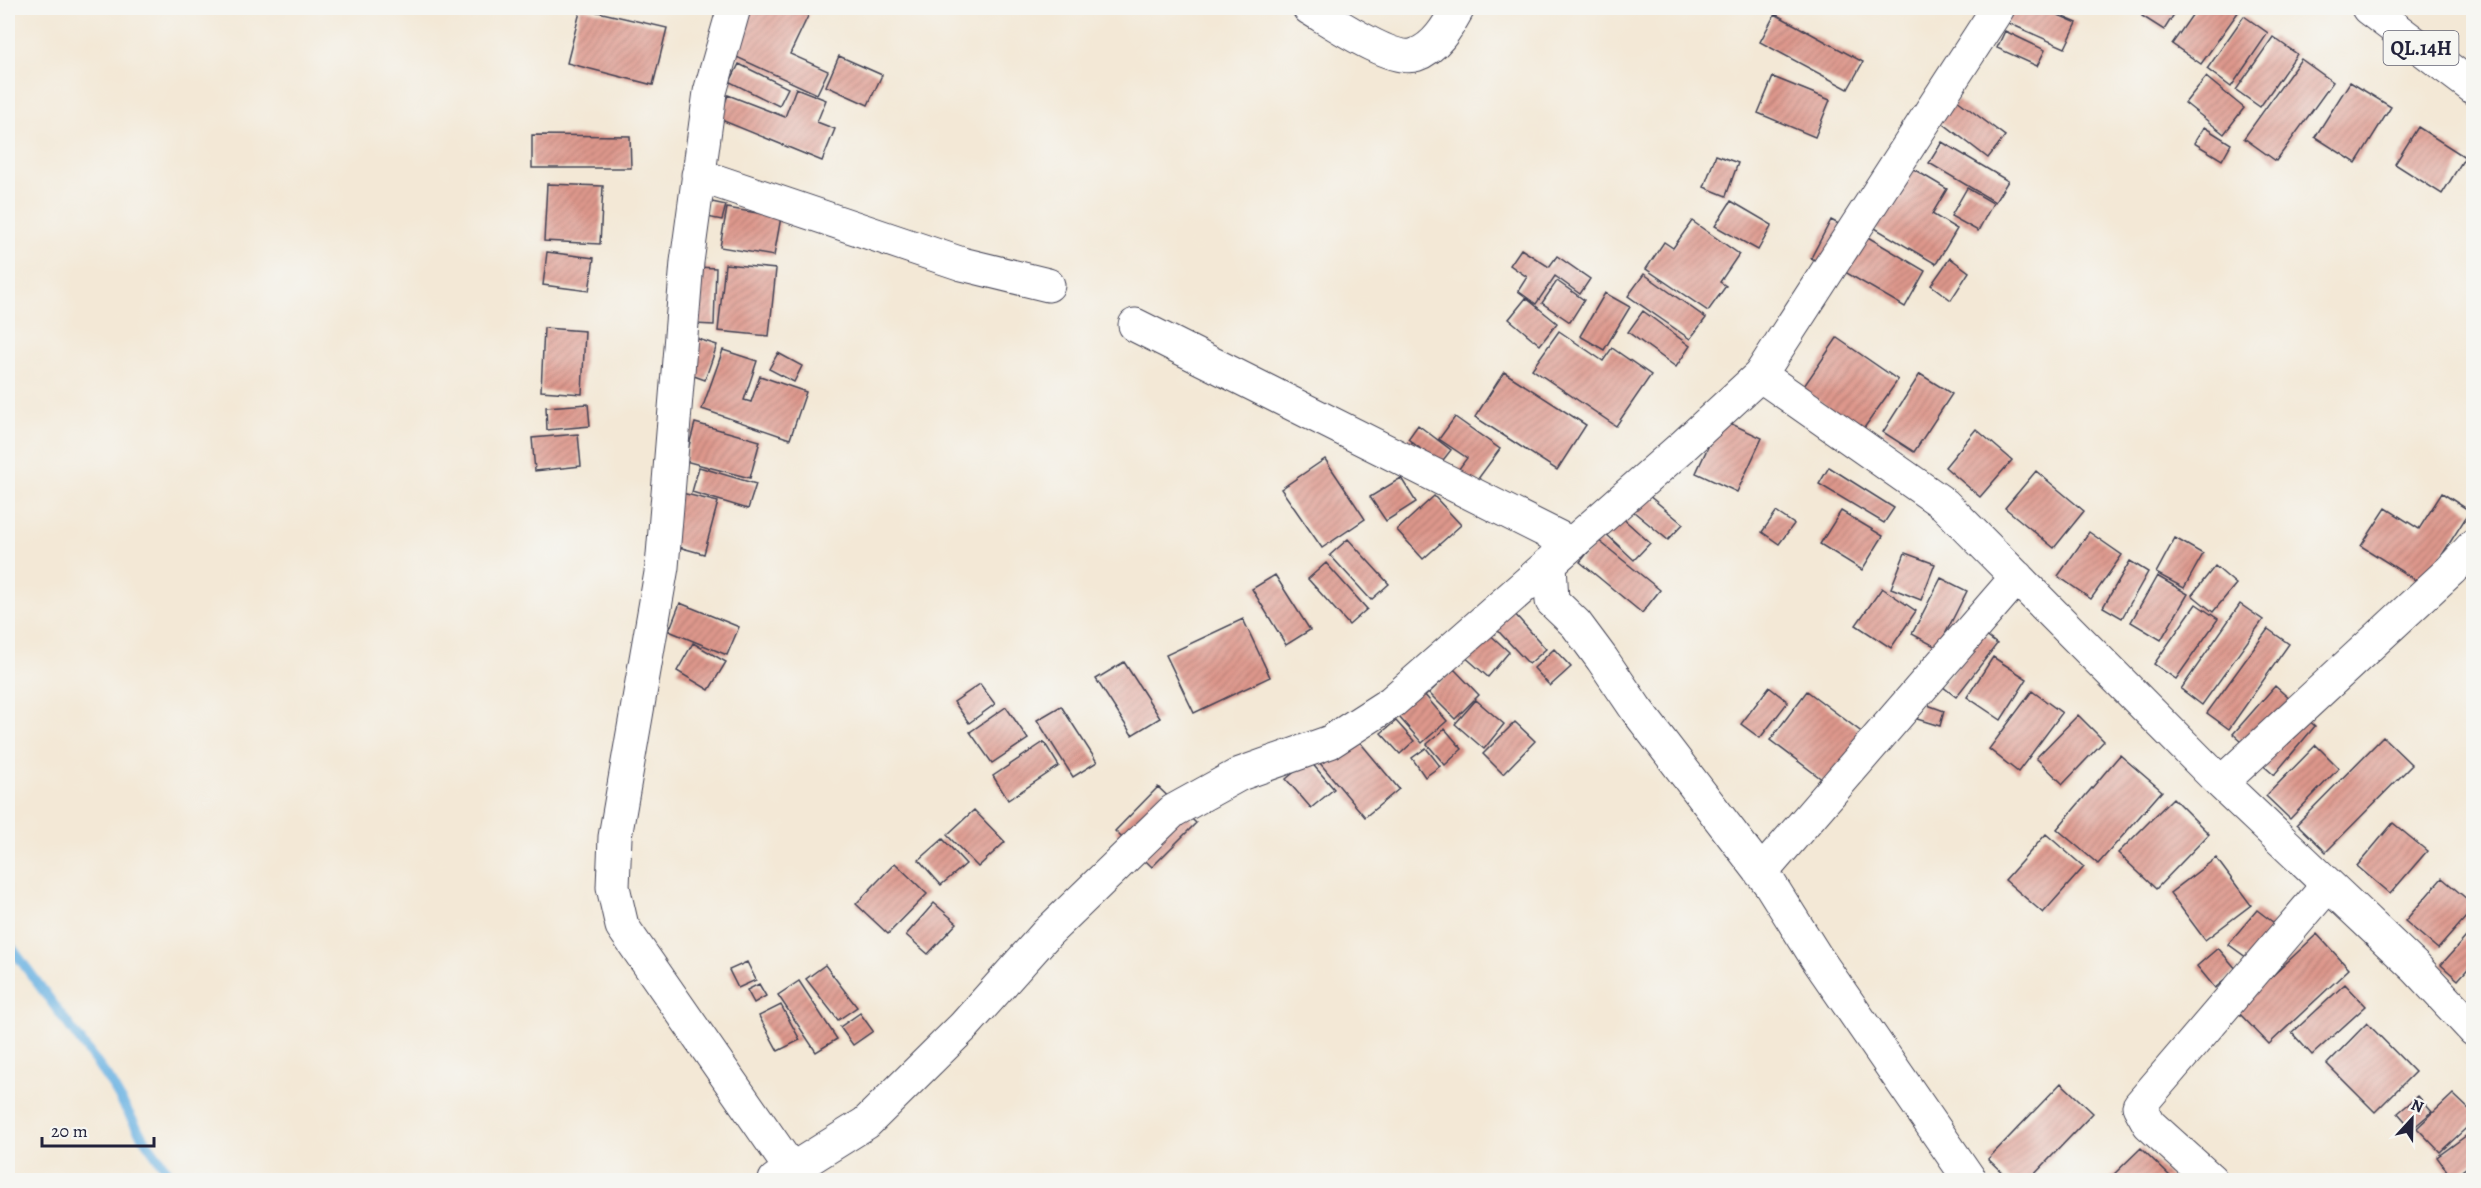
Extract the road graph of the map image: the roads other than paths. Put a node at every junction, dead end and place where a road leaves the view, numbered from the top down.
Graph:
1 (734, 8) edge
2 (1309, 8) edge
3 (1458, 8) edge
4 (1998, 8) edge
5 (2368, 8) edge
6 (2474, 88) edge
7 (698, 175) junction
8 (1048, 285) dead end
9 (1135, 325) dead end
10 (1760, 375) junction
11 (2474, 545) edge
12 (1561, 554) junction
13 (2017, 577) junction
14 (2221, 783) junction
15 (1761, 873) junction
16 (2328, 885) junction
17 (2474, 1030) edge
18 (784, 1176) edge
19 (1970, 1180) edge
20 (2211, 1180) edge

1 - 7 street
2 - 3 street
4 - 10 street
5 - 6 street, QL.14H
7 - 8 street
7 - 18 street
9 - 12 street
10 - 12 street
10 - 13 street
11 - 14 street
12 - 15 street
12 - 18 street
13 - 14 street
13 - 15 street
14 - 16 street
15 - 19 street
16 - 17 street
16 - 20 street

